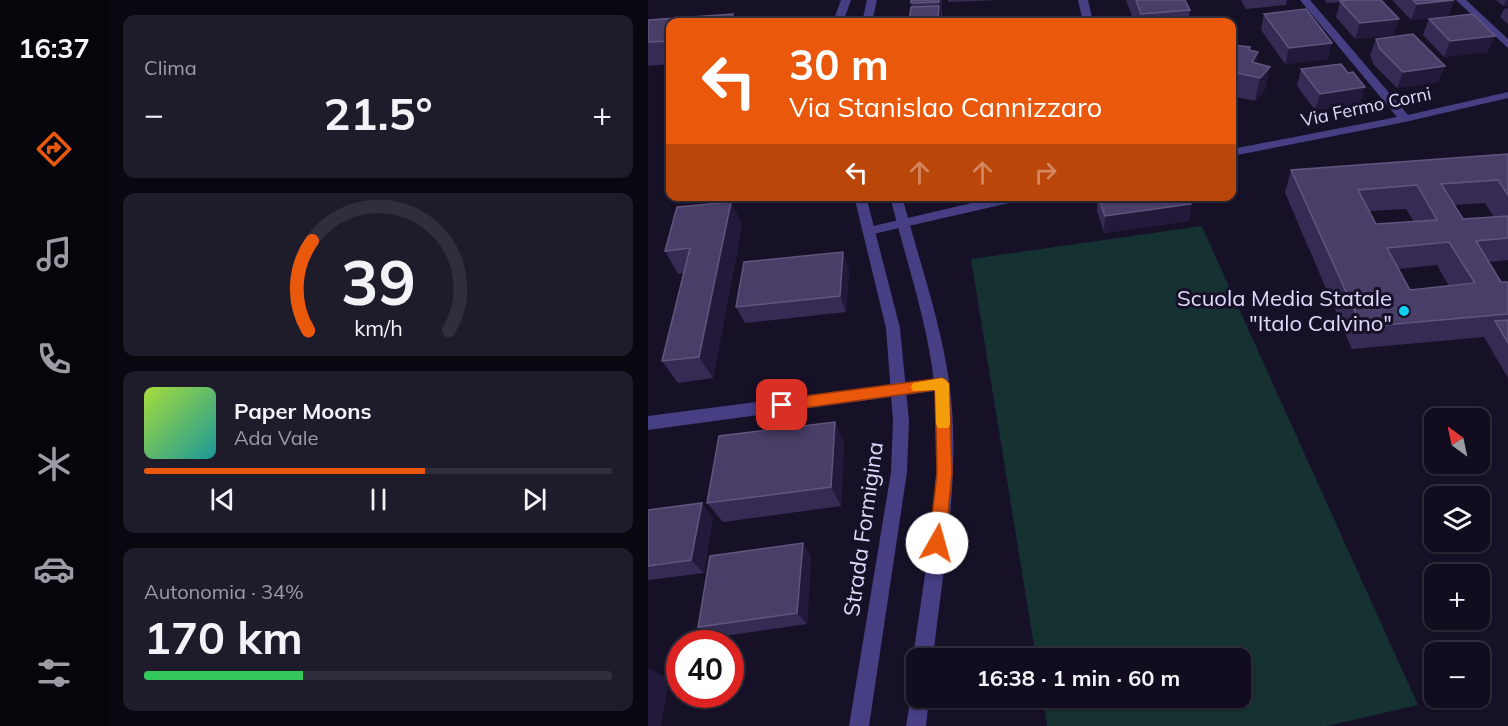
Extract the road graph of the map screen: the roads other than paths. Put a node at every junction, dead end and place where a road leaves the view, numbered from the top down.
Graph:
1 (846, 0) edge
2 (872, 0) edge
3 (1083, 0) edge
4 (1305, 0) edge
5 (1461, 0) edge
6 (839, 18) edge
7 (868, 18) edge
8 (1087, 18) edge
9 (1508, 45) edge
10 (1508, 95) edge
11 (1405, 119) junction
12 (1236, 152) edge
13 (861, 201) edge
14 (897, 201) edge
15 (1000, 201) edge
16 (903, 223) junction
17 (869, 231) junction
18 (942, 384) junction
19 (898, 389) junction
20 (648, 423) edge
21 (924, 648) edge
22 (918, 708) edge
23 (859, 726) edge
24 (916, 726) edge

1 - 6 street
2 - 7 street
3 - 8 street
4 - 11 street
5 - 9 street
10 - 11 street, Via Fermo Corni
11 - 12 street, Via Fermo Corni
13 - 17 street, Strada Formigina
14 - 16 street
15 - 16 street
16 - 17 street
16 - 18 street
17 - 19 street, Strada Formigina
18 - 19 street
18 - 21 street
19 - 20 street
19 - 23 street, Strada Formigina
22 - 24 street

